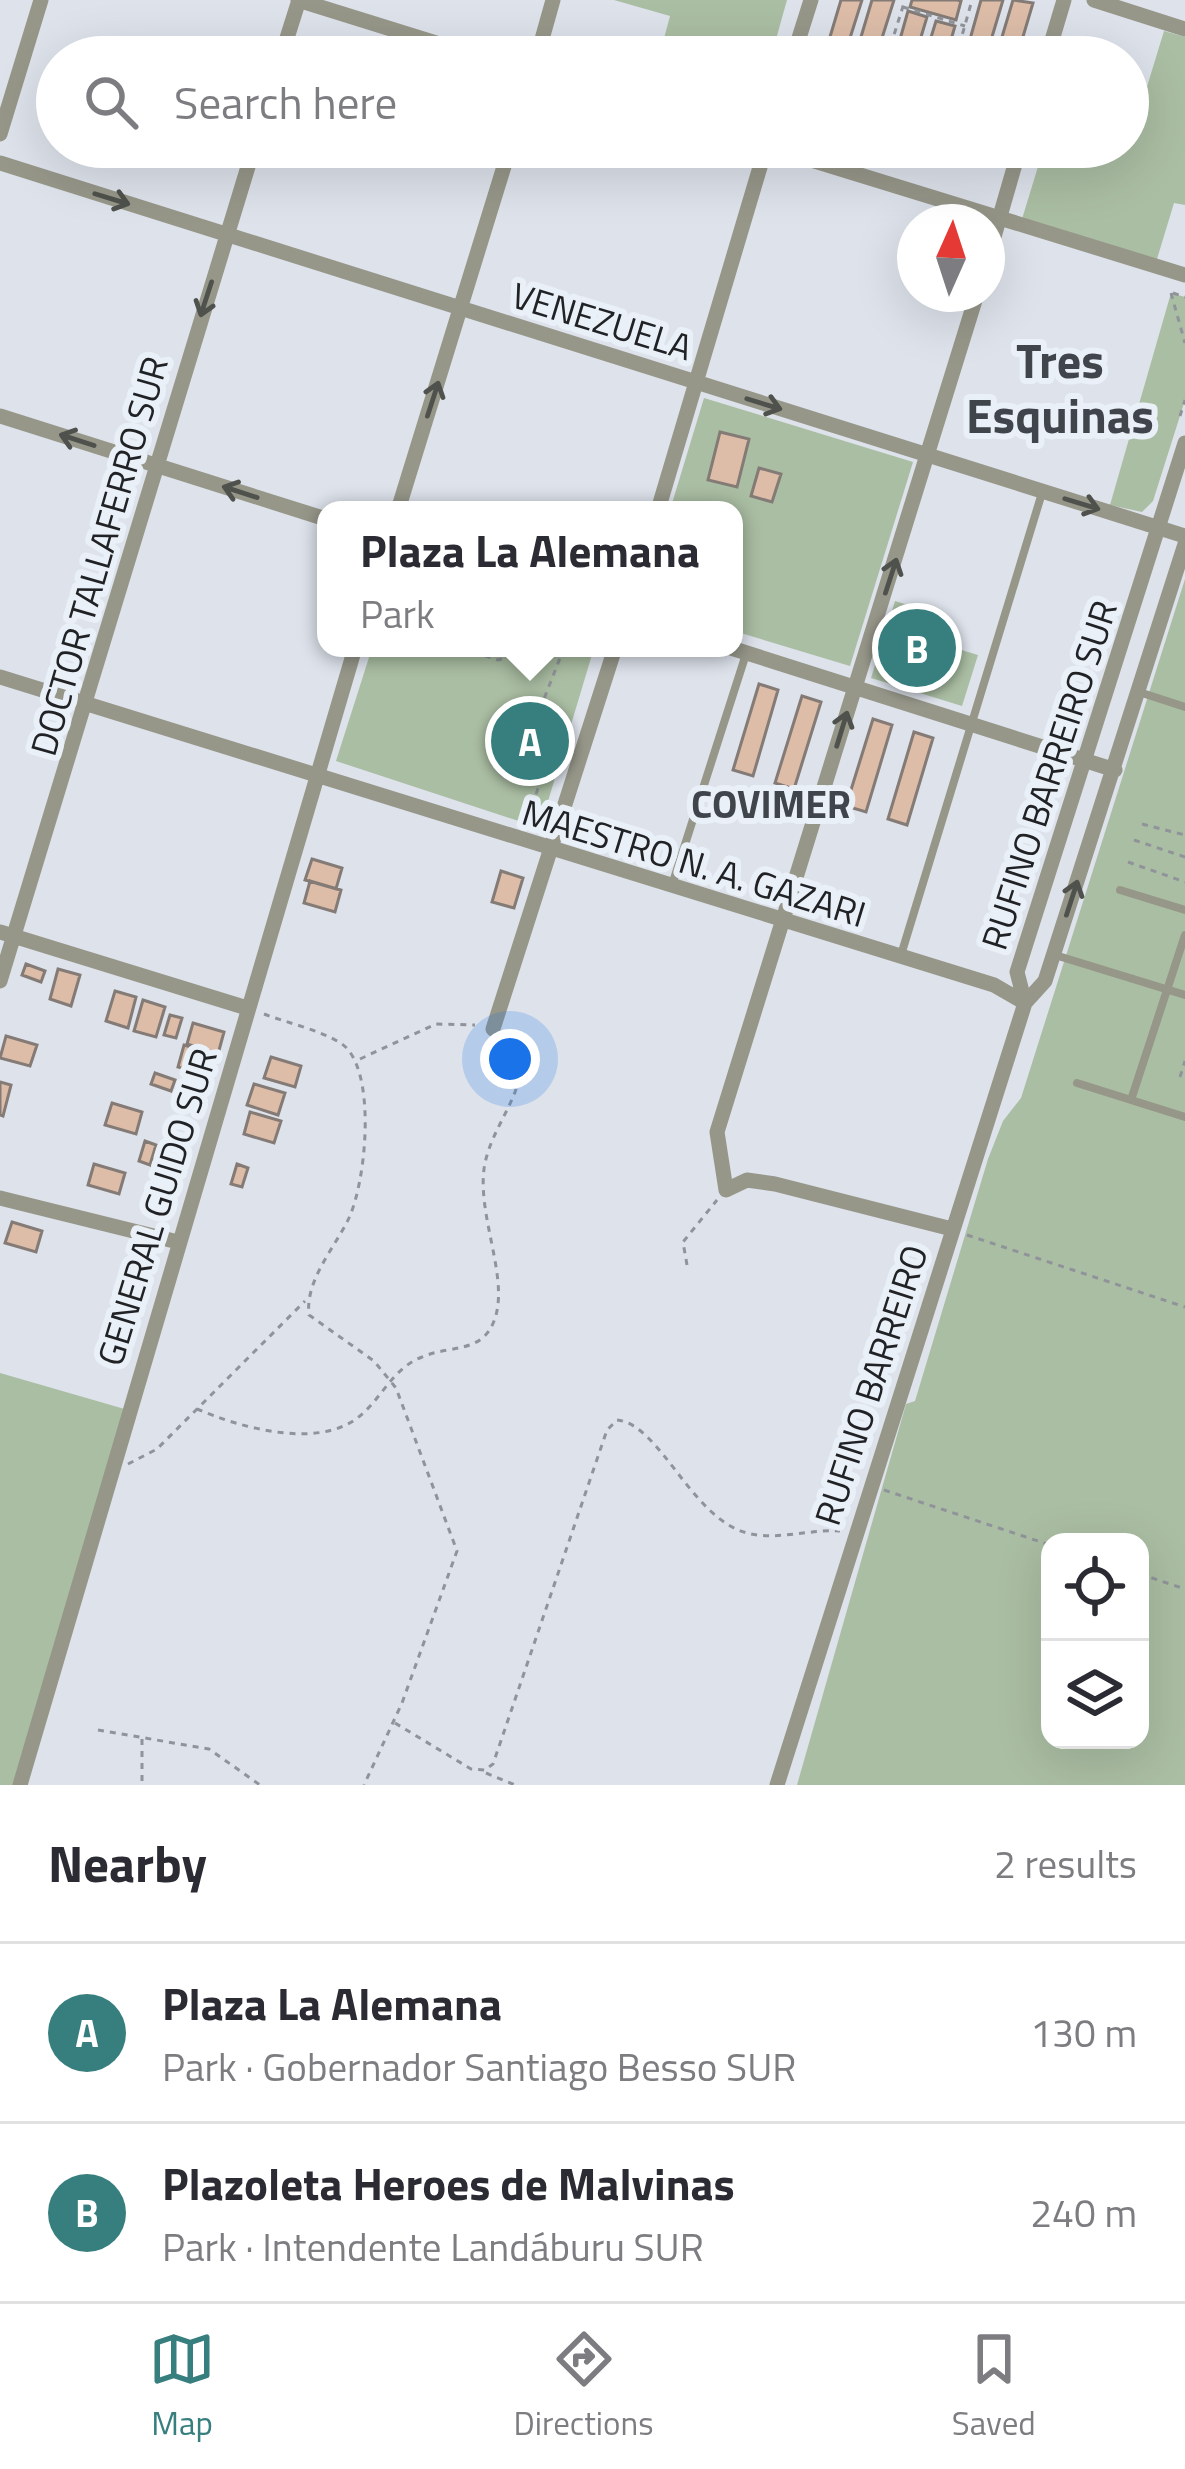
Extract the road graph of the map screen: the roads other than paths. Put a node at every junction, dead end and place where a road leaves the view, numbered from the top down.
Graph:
1 (41, 0) edge
2 (299, 0) edge
3 (554, 0) edge
4 (811, 0) edge
5 (1064, 0) edge
6 (1094, 0) edge
7 (1185, 29) edge
8 (288, 36) edge
9 (414, 36) edge
10 (543, 36) edge
11 (800, 36) edge
12 (1053, 36) edge
13 (0, 134) edge
14 (0, 164) edge
15 (248, 168) edge
16 (504, 168) edge
17 (761, 168) edge
18 (836, 168) edge
19 (1014, 168) edge
20 (953, 204) edge
21 (1003, 204) edge
22 (1005, 220) edge
23 (227, 235) junction
24 (1185, 275) edge
25 (462, 309) junction
26 (972, 312) edge
27 (698, 383) junction
28 (0, 416) edge
29 (1185, 443) edge
30 (931, 456) junction
31 (153, 464) junction
32 (1043, 492) junction
33 (401, 501) edge
34 (661, 501) edge
35 (317, 516) edge
36 (1159, 528) junction
37 (1185, 540) edge
38 (743, 651) edge
39 (352, 657) edge
40 (612, 657) edge
41 (737, 657) edge
42 (0, 677) edge
43 (855, 687) junction
44 (1139, 692) junction
45 (88, 705) junction
46 (1185, 707) edge
47 (971, 724) junction
48 (1085, 760) junction
49 (1115, 770) junction
50 (316, 777) junction
51 (551, 850) junction
52 (672, 887) junction
53 (1120, 890) dead end
54 (1185, 910) edge
55 (781, 921) junction
56 (7, 935) edge
57 (1185, 935) edge
58 (1054, 955) junction
59 (900, 958) junction
60 (0, 981) edge
61 (1168, 990) junction
62 (1185, 995) edge
63 (1025, 1003) junction
64 (248, 1008) junction
65 (493, 1029) road end
66 (1077, 1083) dead end
67 (1131, 1100) junction
68 (1185, 1117) edge
69 (0, 1198) edge
70 (959, 1232) junction
71 (178, 1242) junction
72 (20, 1785) edge
73 (777, 1785) edge

1 - 13 street
2 - 8 street
2 - 9 street
3 - 10 street
4 - 11 street
5 - 12 street
6 - 7 street
14 -> 23 street, VENEZUELA
15 - 23 street, DOCTOR TALLAFERRO SUR
16 - 25 street
17 - 27 street
18 - 20 street
19 - 21 street
22 - 24 street
23 - 25 street, VENEZUELA
23 -> 31 street, DOCTOR TALLAFERRO SUR
25 - 27 street, VENEZUELA
33 -> 25 street
26 - 30 street
27 -> 30 street, VENEZUELA
27 - 34 street
31 -> 28 street
29 - 36 street, RUFINO BARREIRO SUR
30 - 32 street, VENEZUELA
43 -> 30 street
35 -> 31 street
31 - 45 street, DOCTOR TALLAFERRO SUR
32 -> 36 street, VENEZUELA
32 - 47 lane
36 - 37 street, VENEZUELA
36 - 48 street, RUFINO BARREIRO SUR
37 - 44 street, RUFINO BARREIRO SUR
38 - 43 street
39 - 50 street, GENERAL GUIDO SUR
40 - 51 street
41 - 52 lane
42 - 45 street, MAESTRO N. A. GAZARI
43 - 47 street
55 -> 43 street
44 - 46 lane
44 - 49 street, RUFINO BARREIRO SUR
45 - 50 street, MAESTRO N. A. GAZARI
45 - 56 street, DOCTOR TALLAFERRO SUR
47 - 48 street
47 - 59 lane
48 - 49 street
48 - 63 street, RUFINO BARREIRO SUR
58 -> 49 street, RUFINO BARREIRO SUR
50 - 51 street, MAESTRO N. A. GAZARI
50 - 64 street, GENERAL GUIDO SUR
51 - 52 street, MAESTRO N. A. GAZARI
51 - 65 street
52 - 55 street, MAESTRO N. A. GAZARI
53 - 54 lane
55 - 59 street, MAESTRO N. A. GAZARI
55 - 70 street
56 - 60 street, DOCTOR TALLAFERRO SUR
56 - 64 street
57 - 61 lane
58 - 61 lane
58 - 63 street, RUFINO BARREIRO SUR
59 - 63 street, MAESTRO N. A. GAZARI
61 - 62 lane
61 - 67 lane
63 - 70 street, RUFINO BARREIRO
64 - 71 street, GENERAL GUIDO SUR
66 - 67 lane
67 - 68 lane
69 - 71 street
70 - 73 street, RUFINO BARREIRO
71 - 72 street, GENERAL GUIDO SUR

